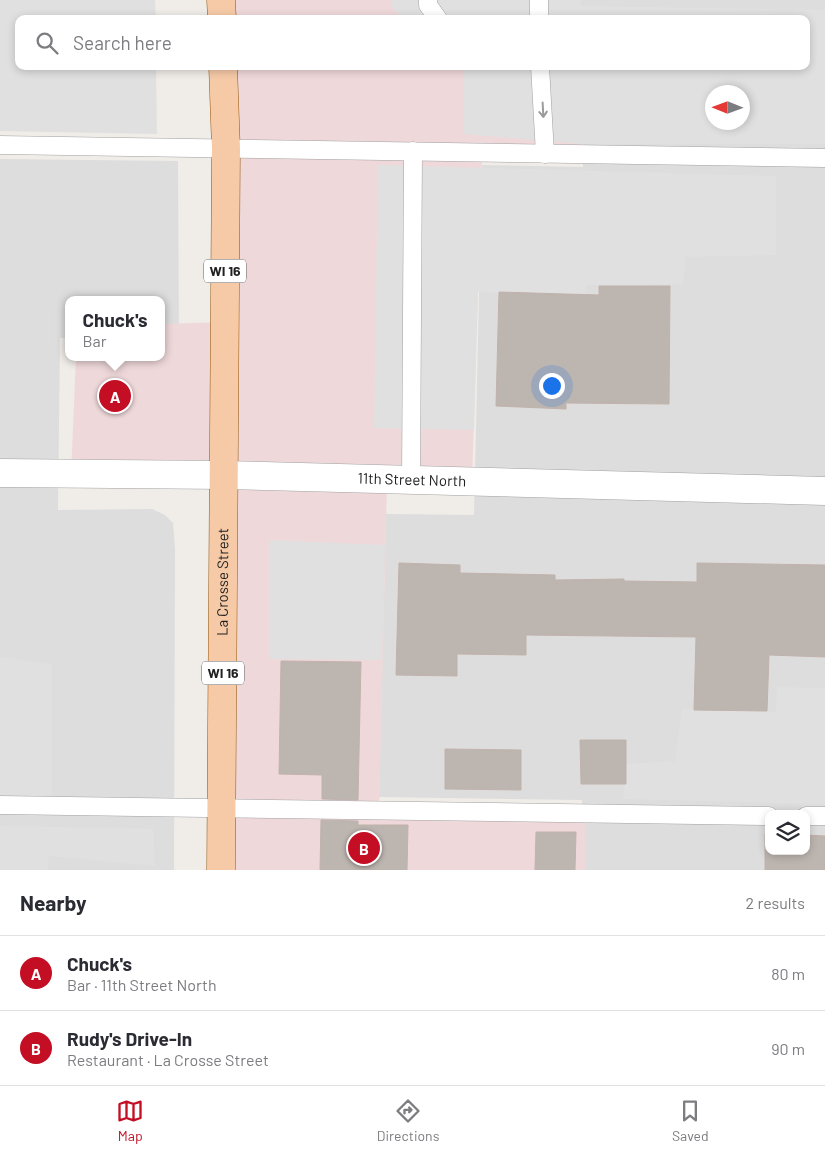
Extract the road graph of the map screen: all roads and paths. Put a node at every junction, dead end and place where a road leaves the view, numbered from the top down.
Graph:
1 (221, 0) edge
2 (428, 0) edge
3 (539, 0) edge
4 (222, 15) edge
5 (435, 15) edge
6 (539, 15) edge
7 (223, 70) edge
8 (540, 70) edge
9 (0, 145) edge
10 (226, 149) junction
11 (413, 151) junction
12 (545, 154) junction
13 (825, 158) edge
14 (0, 473) edge
15 (224, 475) junction
16 (411, 480) junction
17 (825, 491) edge
18 (0, 806) edge
19 (222, 810) junction
20 (765, 816) edge
21 (810, 816) edge
22 (825, 816) edge
23 (221, 870) edge

1 - 4 main road
2 - 5 lane
3 - 6 lane
7 - 10 main road, WI 16
8 -> 12 lane
9 - 10 lane
10 - 11 lane
10 - 15 main road, WI 16
11 - 12 lane
11 - 16 lane
12 - 13 lane
14 - 15 street, 11th Street North
15 - 16 street, 11th Street North
15 - 19 main road, La Crosse Street / WI 16
16 - 17 street, 11th Street North
18 - 19 lane
19 - 20 lane
19 - 23 main road, La Crosse Street / WI 16
21 - 22 lane

